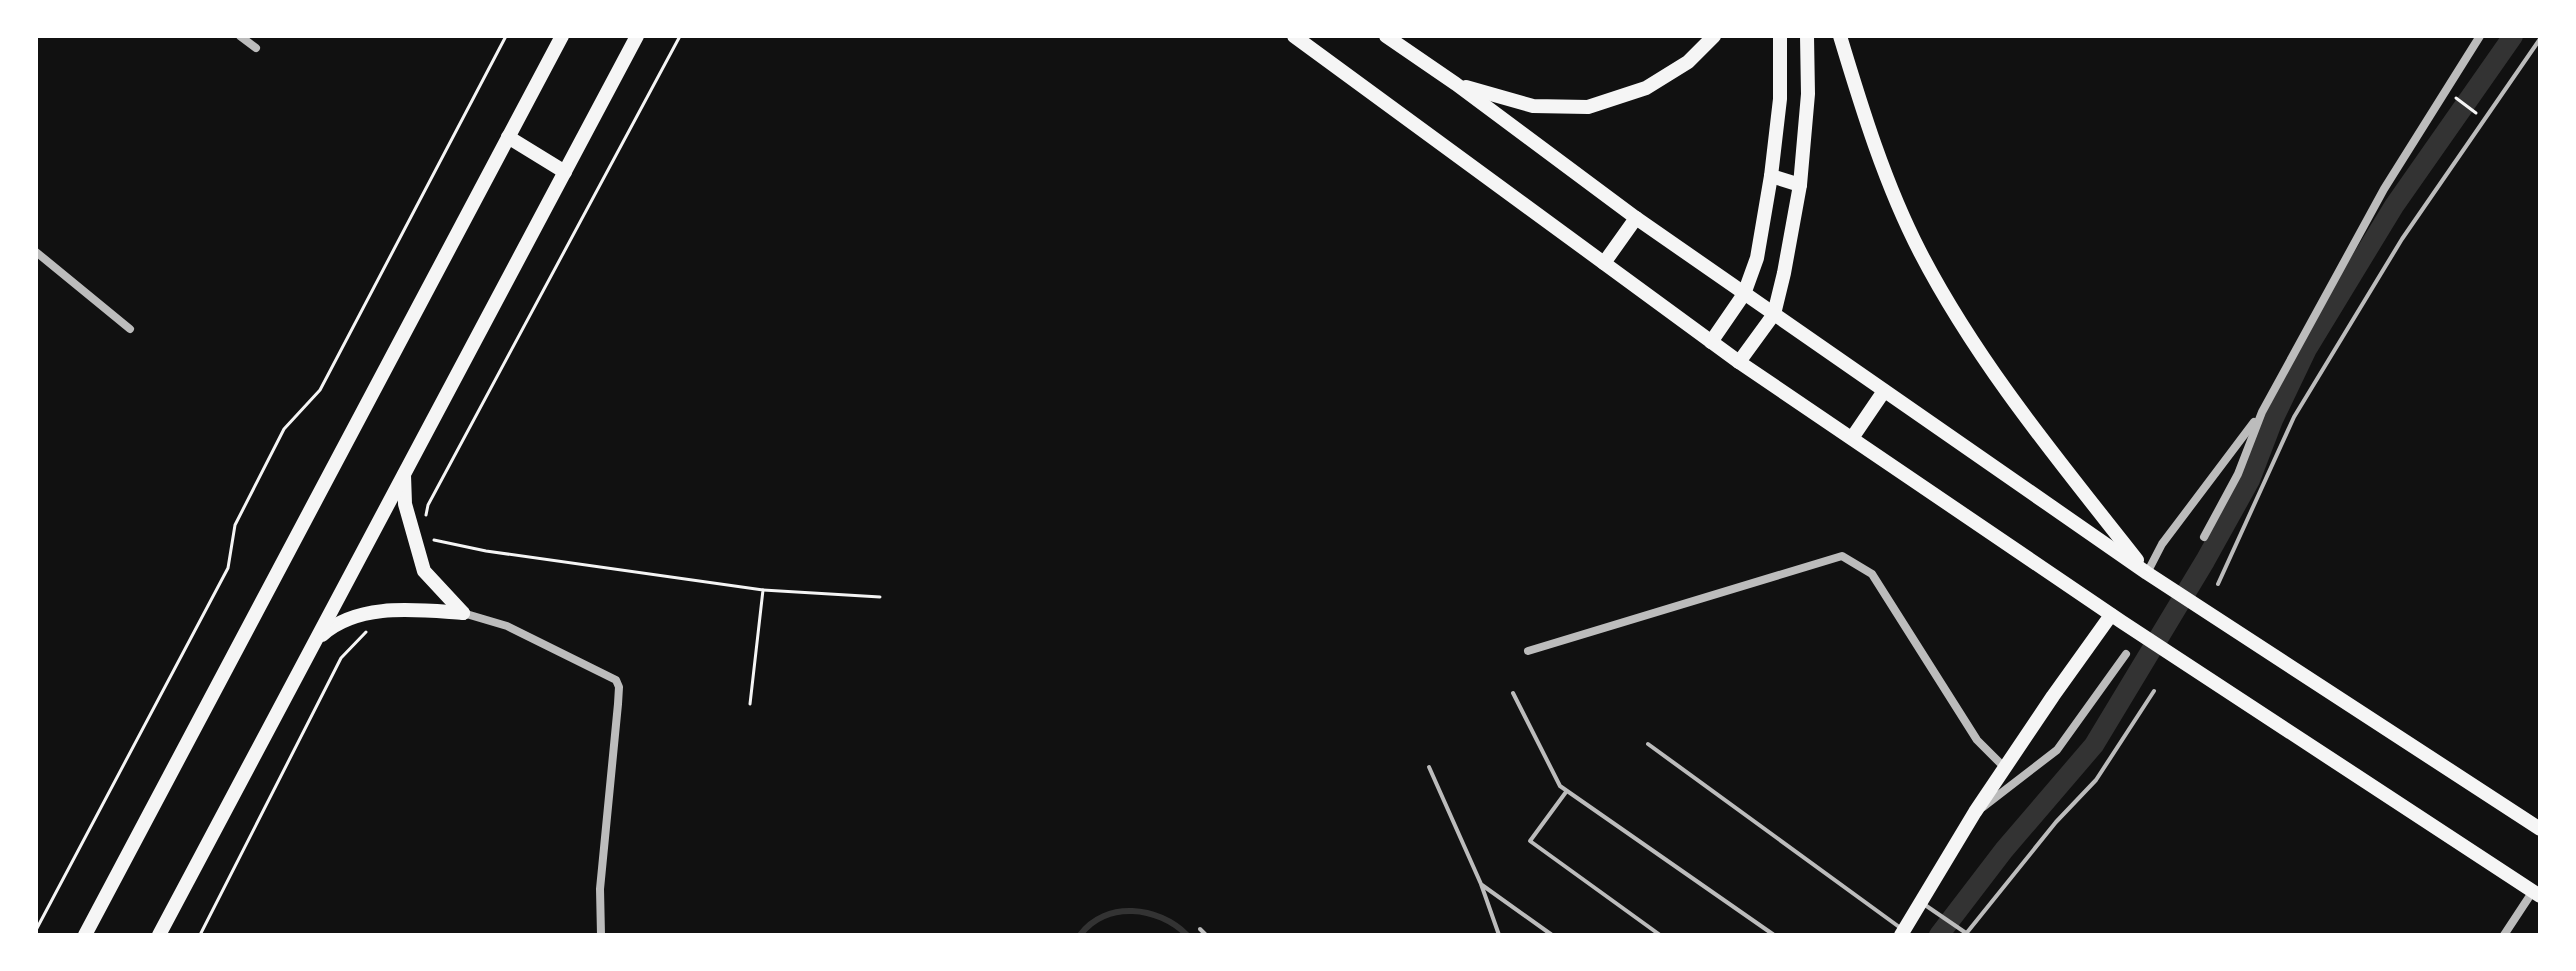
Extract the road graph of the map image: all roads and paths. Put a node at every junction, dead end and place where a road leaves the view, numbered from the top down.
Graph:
1 (240, 36) edge
2 (506, 36) edge
3 (562, 36) edge
4 (637, 36) edge
5 (680, 36) edge
6 (1294, 36) edge
7 (1386, 36) edge
8 (1714, 36) edge
9 (1780, 36) edge
10 (1807, 36) edge
11 (1840, 36) edge
12 (2480, 36) edge
13 (2540, 39) edge
14 (256, 48) dead end
15 (1456, 84) junction
16 (2447, 92) dead end
17 (2484, 119) dead end
18 (508, 137) junction
19 (565, 172) junction
20 (1771, 176) junction
21 (1800, 185) junction
22 (1636, 218) junction
23 (36, 252) edge
24 (1604, 263) junction
25 (1744, 294) junction
26 (1774, 314) junction
27 (130, 329) dead end
28 (1711, 342) junction
29 (1739, 362) junction
30 (1884, 391) junction
31 (2262, 412) junction
32 (1852, 438) junction
33 (404, 474) junction
34 (426, 516) dead end
35 (414, 536) junction
36 (2204, 537) dead end
37 (2149, 574) junction
38 (2218, 584) dead end
39 (763, 590) junction
40 (880, 597) dead end
41 (463, 613) junction
42 (2117, 618) junction
43 (375, 625) dead end
44 (316, 641) junction
45 (1528, 651) dead end
46 (2126, 654) dead end
47 (2154, 691) dead end
48 (1513, 693) dead end
49 (750, 704) dead end
50 (1648, 744) dead end
51 (1429, 767) dead end
52 (2005, 768) junction
53 (1566, 791) junction
54 (1975, 812) junction
55 (2540, 829) edge
56 (1481, 884) junction
57 (2536, 894) edge
58 (1922, 902) junction
59 (1200, 929) dead end
60 (36, 930) edge
61 (1902, 933) edge
62 (1772, 934) edge
63 (1966, 934) edge
64 (85, 935) edge
65 (159, 935) edge
66 (200, 935) edge
67 (601, 935) edge
68 (1206, 935) edge
69 (1499, 935) edge
70 (1552, 935) edge
71 (1660, 935) edge
72 (2504, 935) edge

1 - 14 street
2 - 60 path
3 - 18 main road
4 - 19 main road
5 - 34 path
6 - 24 main road
7 - 15 main road
8 - 15 main road
9 - 20 main road
10 - 21 main road
11 - 37 main road
12 - 31 street
13 - 38 lane
15 - 22 main road
16 - 17 path
18 - 19 main road
18 - 64 main road
19 - 33 main road
20 - 21 main road
20 - 25 main road
21 - 26 main road
22 - 24 main road
22 - 25 main road
23 - 27 street
24 - 28 main road
25 - 26 main road
25 - 28 main road
26 - 29 main road
26 - 30 main road
28 - 29 main road
29 - 32 main road
30 - 32 main road
30 - 37 main road
31 - 36 street
31 - 37 street
32 - 42 main road
33 - 35 main road
33 - 44 main road
35 - 39 path
35 - 41 main road
37 - 55 main road
39 - 40 path
39 - 49 path
41 - 44 main road
41 - 67 street
42 - 52 main road
42 - 57 main road
43 - 66 path
44 - 65 main road
45 - 52 street
46 - 54 street
47 - 63 lane
48 - 53 lane
50 - 61 lane
51 - 56 lane
52 - 54 main road
53 - 62 lane
53 - 71 lane
54 - 58 main road
56 - 69 lane
56 - 70 lane
57 - 72 street
58 - 61 main road
58 - 63 lane
59 - 68 lane

